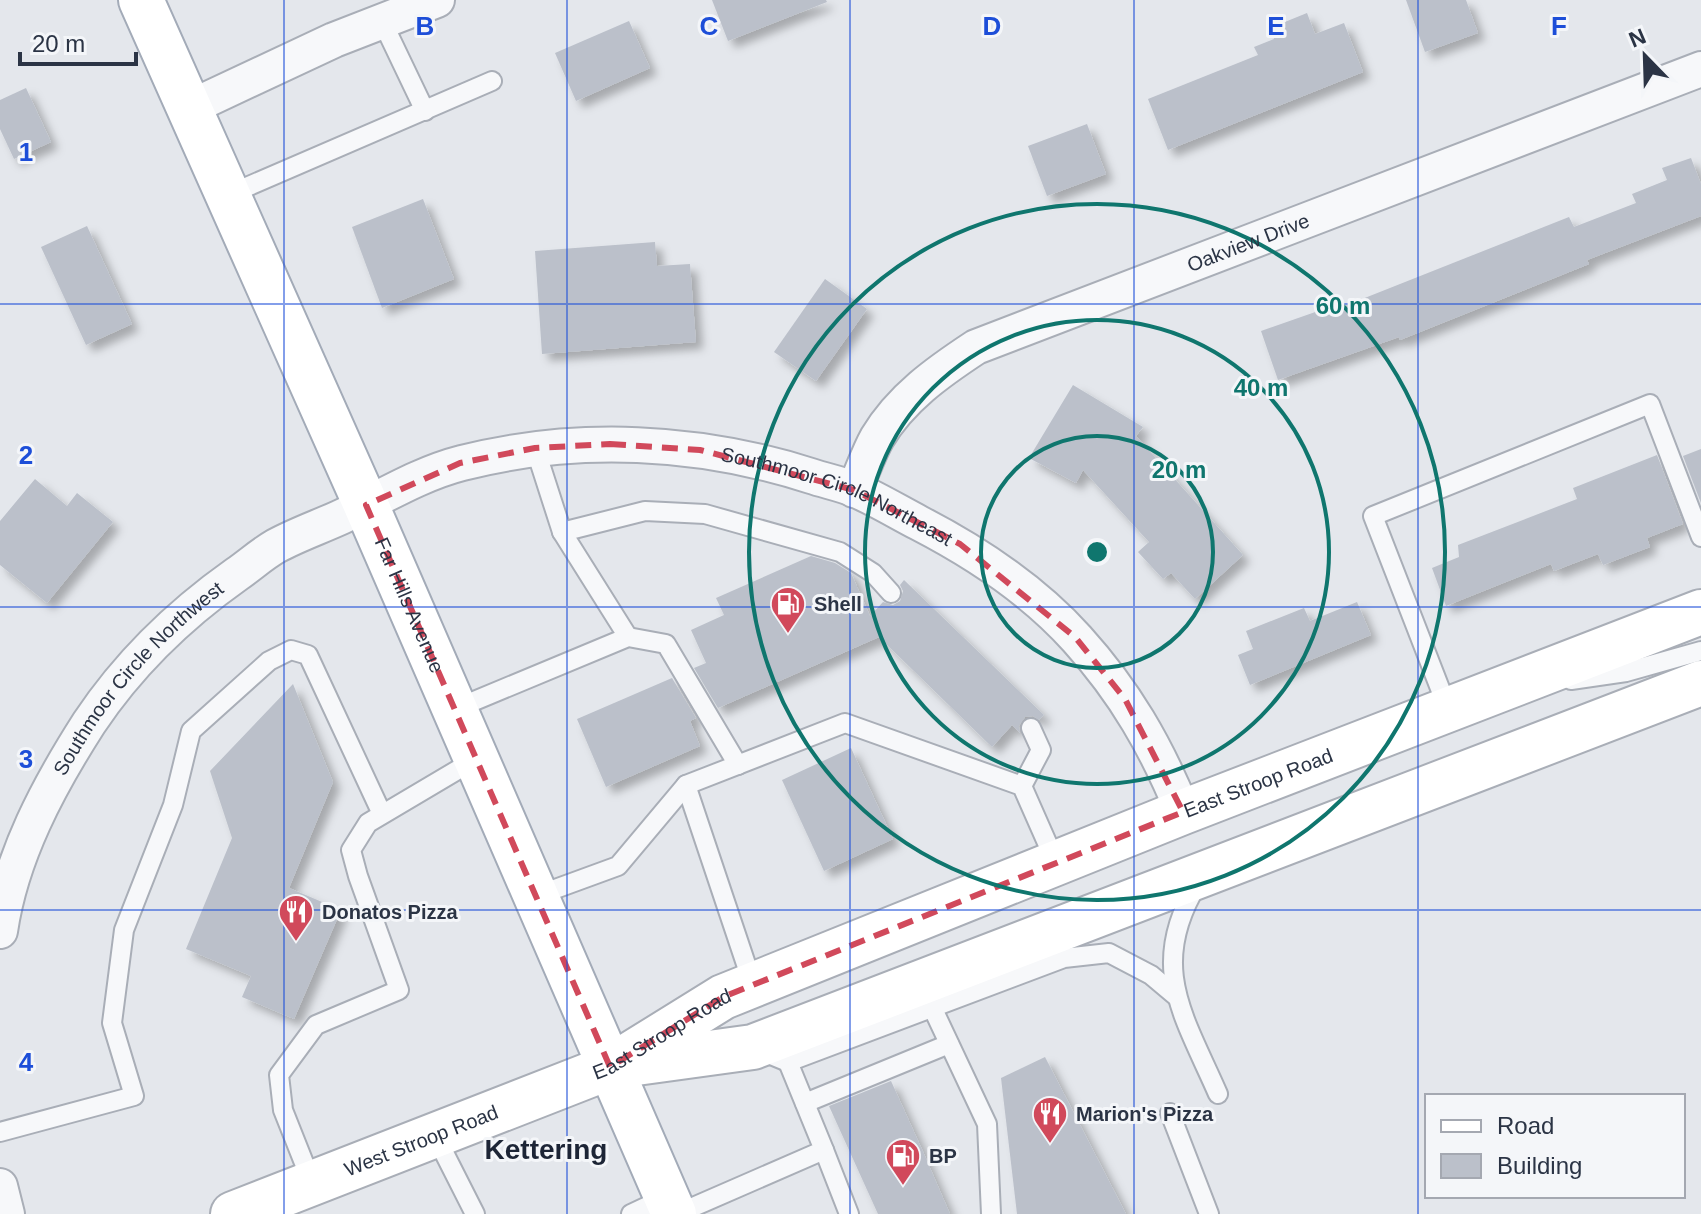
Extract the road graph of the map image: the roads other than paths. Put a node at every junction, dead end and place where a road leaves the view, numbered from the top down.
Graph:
1 (141, 0) edge
2 (437, 0) edge
3 (382, 21) junction
4 (1701, 69) edge
5 (492, 81) dead end
6 (189, 108) junction
7 (425, 111) junction
8 (228, 195) junction
9 (535, 448) junction
10 (854, 490) junction
11 (366, 505) junction
12 (562, 532) junction
13 (1701, 537) edge
14 (891, 593) dead end
15 (1701, 612) edge
16 (628, 637) junction
17 (1701, 651) edge
18 (1701, 683) edge
19 (1491, 693) junction
20 (455, 709) junction
21 (1448, 709) junction
22 (1031, 728) dead end
23 (476, 759) junction
24 (738, 765) junction
25 (686, 785) junction
26 (1022, 786) junction
27 (1183, 812) junction
28 (382, 814) junction
29 (12, 838) edge
30 (1056, 863) junction
31 (1203, 876) junction
32 (536, 896) junction
33 (0, 931) edge
34 (753, 985) junction
35 (1176, 996) junction
36 (932, 1007) junction
37 (949, 1044) junction
38 (770, 1055) junction
39 (610, 1067) junction
40 (1218, 1094) dead end
41 (805, 1103) junction
42 (1170, 1113) dead end
43 (0, 1132) edge
44 (435, 1135) junction
45 (824, 1150) junction
46 (312, 1183) junction
47 (0, 1186) edge
48 (662, 1210) edge
49 (7, 1214) edge
50 (233, 1214) edge
51 (475, 1214) edge
52 (849, 1214) edge
53 (991, 1214) edge
54 (1209, 1214) edge

1 - 6 main road, Far Hills Avenue
2 - 3 street
3 - 6 street
3 - 7 lane
4 - 10 street, Oakview Drive
5 - 7 lane
6 - 8 main road, Far Hills Avenue
7 - 8 lane
8 - 11 main road, Far Hills Avenue
9 - 10 street, Southmoor Circle Northeast
9 - 11 street, Southmoor Circle Northeast
9 - 12 lane
10 - 27 street, Southmoor Circle Northeast
11 - 20 main road, Far Hills Avenue
11 - 29 street, Southmoor Circle Northwest
12 - 14 lane
12 - 16 lane
13 - 21 lane
15 - 19 main road, East Stroop Road
16 - 20 lane
16 - 24 lane
17 - 19 lane
18 - 31 main road, East Stroop Road
19 - 21 main road, East Stroop Road
20 - 23 main road, Far Hills Avenue
21 - 27 main road, East Stroop Road
22 - 26 lane
23 - 28 lane
23 - 32 main road, Far Hills Avenue
24 - 25 lane
24 - 26 lane
25 - 32 lane
25 - 34 lane
26 - 30 lane
27 - 30 main road, East Stroop Road
28 - 43 lane
28 - 46 lane
29 - 33 street, Southmoor Circle Northwest
30 - 34 main road, East Stroop Road
31 - 35 lane
31 - 38 main road, East Stroop Road
32 - 39 main road, Far Hills Avenue
34 - 39 main road, East Stroop Road
35 - 36 lane
35 - 40 lane
36 - 37 lane
36 - 38 lane
37 - 41 lane
37 - 53 lane
38 - 39 main road, East Stroop Road
38 - 41 lane
39 - 44 main road, West Stroop Road
39 - 48 main road, Far Hills Avenue
41 - 45 lane
42 - 54 lane
44 - 46 main road, West Stroop Road
44 - 51 lane
45 - 48 lane
45 - 52 lane
46 - 50 main road, West Stroop Road
47 - 49 street

